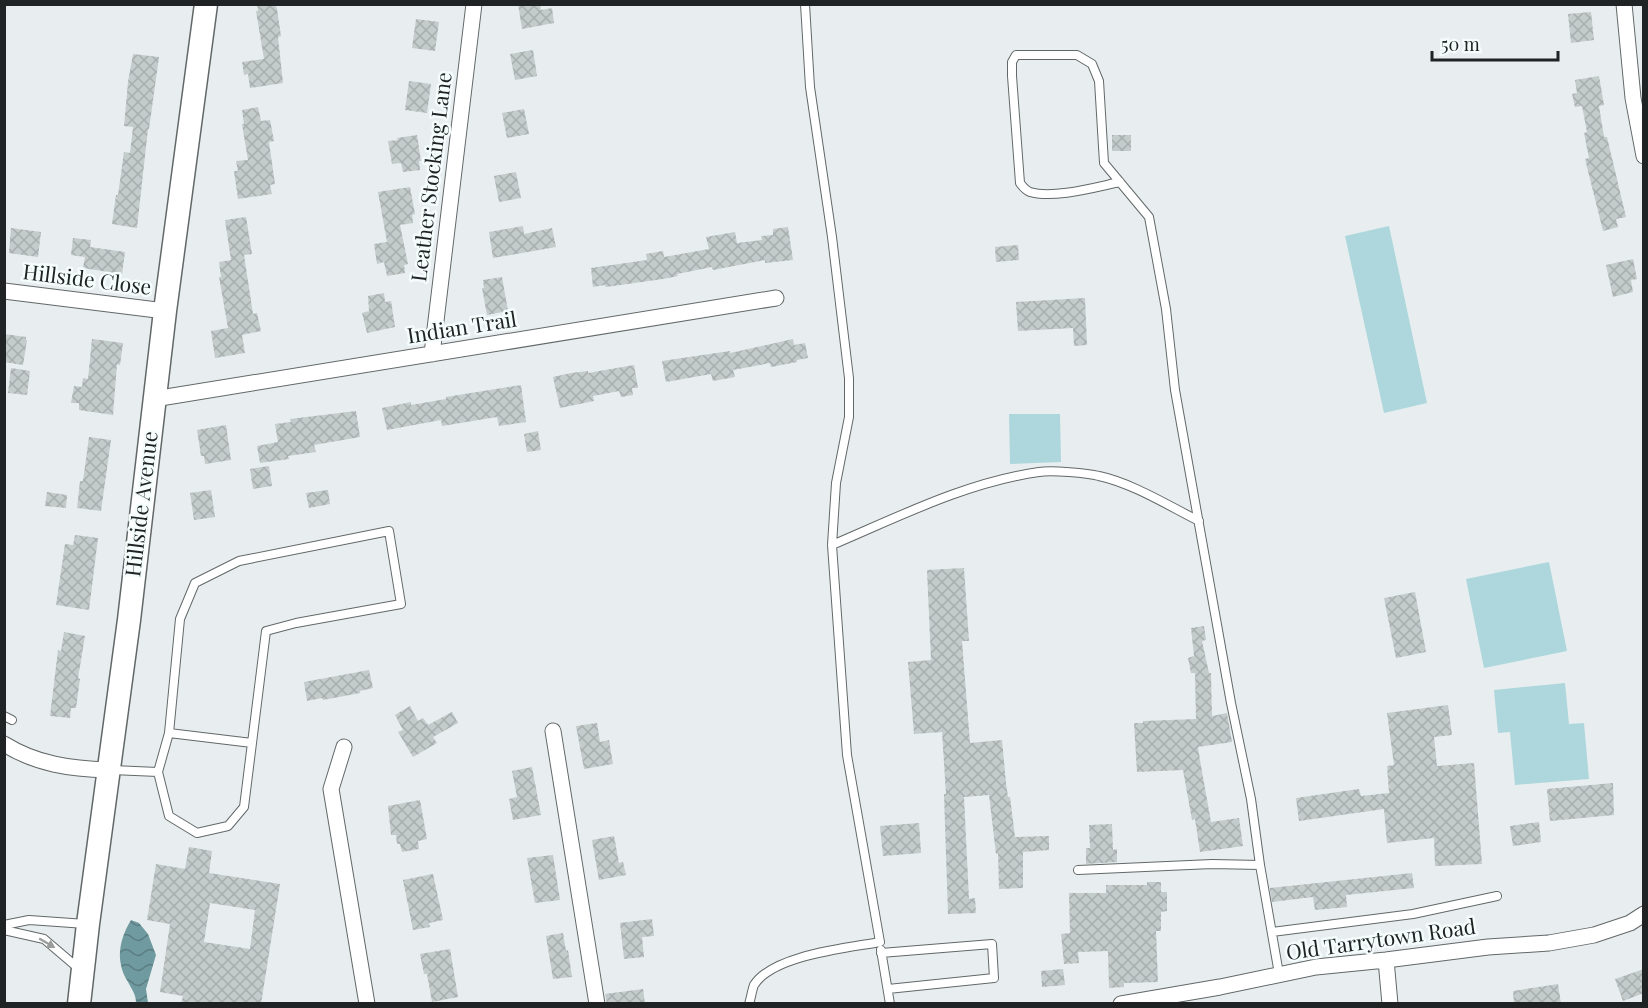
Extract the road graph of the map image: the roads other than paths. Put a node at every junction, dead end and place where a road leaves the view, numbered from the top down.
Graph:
1 (206, 4) edge
2 (474, 4) edge
3 (805, 4) edge
4 (1624, 4) edge
5 (1644, 156) edge
6 (1120, 182) junction
7 (4, 291) edge
8 (776, 298) dead end
9 (165, 310) junction
10 (432, 354) junction
11 (154, 399) junction
12 (1199, 521) junction
13 (832, 545) junction
14 (553, 731) dead end
15 (168, 733) junction
16 (252, 743) junction
17 (4, 744) edge
18 (344, 747) dead end
19 (108, 770) junction
20 (158, 772) junction
21 (1260, 865) junction
22 (1078, 870) dead end
23 (1497, 896) dead end
24 (1644, 914) edge
25 (88, 924) junction
26 (4, 925) edge
27 (4, 930) edge
28 (1272, 932) junction
29 (880, 942) junction
30 (882, 953) junction
31 (1386, 960) junction
32 (82, 972) junction
33 (1279, 974) junction
34 (888, 989) junction
35 (79, 1004) edge
36 (367, 1004) edge
37 (597, 1004) edge
38 (749, 1004) edge
39 (890, 1004) edge
40 (1121, 1004) edge
41 (1390, 1004) edge

1 - 9 main road, Hillside Avenue
2 - 10 street, Leather Stocking Lane
3 - 13 lane
4 - 5 street
6 - 6 lane
6 - 12 lane
7 - 9 street, Hillside Close
8 - 10 street, Indian Trail
9 - 11 main road, Hillside Avenue
10 - 11 street, Indian Trail
11 - 19 main road, Hillside Avenue
12 - 13 lane
12 - 21 lane
13 - 29 lane
14 - 37 street
15 - 16 lane
15 - 16 lane
15 - 20 lane
16 - 20 lane
17 - 19 street
18 - 36 street
19 - 20 lane
19 - 25 main road, Hillside Avenue
21 - 22 lane
21 - 28 lane
23 - 28 lane
24 - 31 street, Old Tarrytown Road
25 - 26 lane
25 - 32 main road, Hillside Avenue
27 -> 32 lane
28 - 33 lane
29 - 30 lane
29 - 38 lane
30 - 34 lane
30 - 34 lane
31 - 33 street, Old Tarrytown Road
31 - 41 street
32 - 35 main road, Hillside Avenue
33 - 40 street, Old Tarrytown Road
34 - 39 lane

